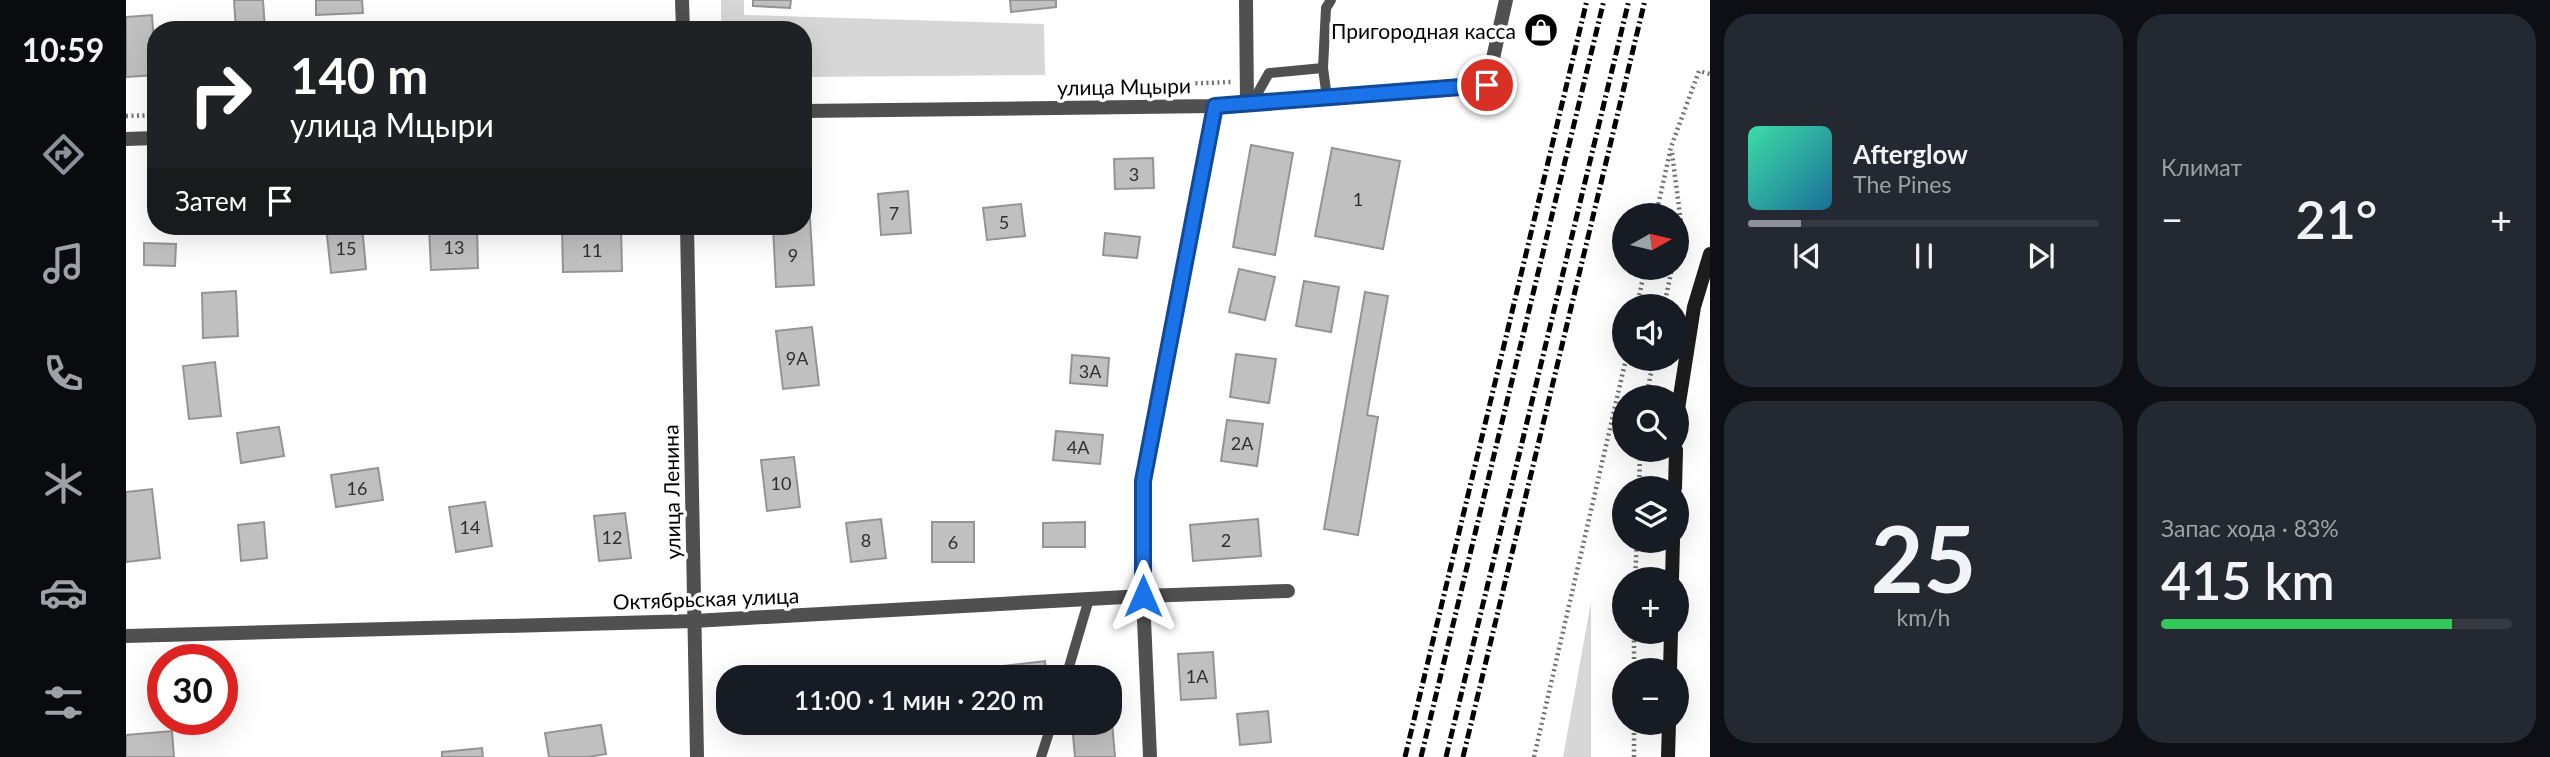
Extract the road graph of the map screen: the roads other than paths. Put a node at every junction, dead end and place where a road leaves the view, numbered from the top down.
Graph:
1 (682, 0) edge
2 (1245, 0) edge
3 (1331, 0) edge
4 (1506, 0) edge
5 (682, 21) edge
6 (1323, 68) junction
7 (1327, 98) junction
8 (1250, 104) junction
9 (1215, 106) junction
10 (812, 111) edge
11 (147, 138) edge
12 (126, 139) edge
13 (687, 235) edge
14 (1710, 254) edge
15 (1682, 385) edge
16 (1288, 591) dead end
17 (1143, 596) junction
18 (1089, 599) junction
19 (694, 621) junction
20 (126, 636) edge
21 (1070, 665) edge
22 (1048, 735) edge
23 (1668, 735) edge
24 (697, 757) edge
25 (1041, 757) edge
26 (1150, 757) edge
27 (1668, 757) edge

1 - 5 street
2 - 8 street
3 - 6 lane
4 - 7 street, улица Мцыри
6 - 7 lane
6 - 8 lane
7 - 8 street, улица Мцыри
8 - 9 street, улица Мцыри
9 - 10 street, улица Мцыри
9 - 17 street
11 - 12 street
13 - 19 street, улица Ленина
14 - 15 street
16 - 17 street, Октябрьская улица
17 - 18 street, Октябрьская улица
17 - 26 street
18 - 19 street, Октябрьская улица
18 - 21 lane
19 - 20 street, Октябрьская улица
19 - 24 street, улица Ленина
22 - 25 lane
23 - 27 street

